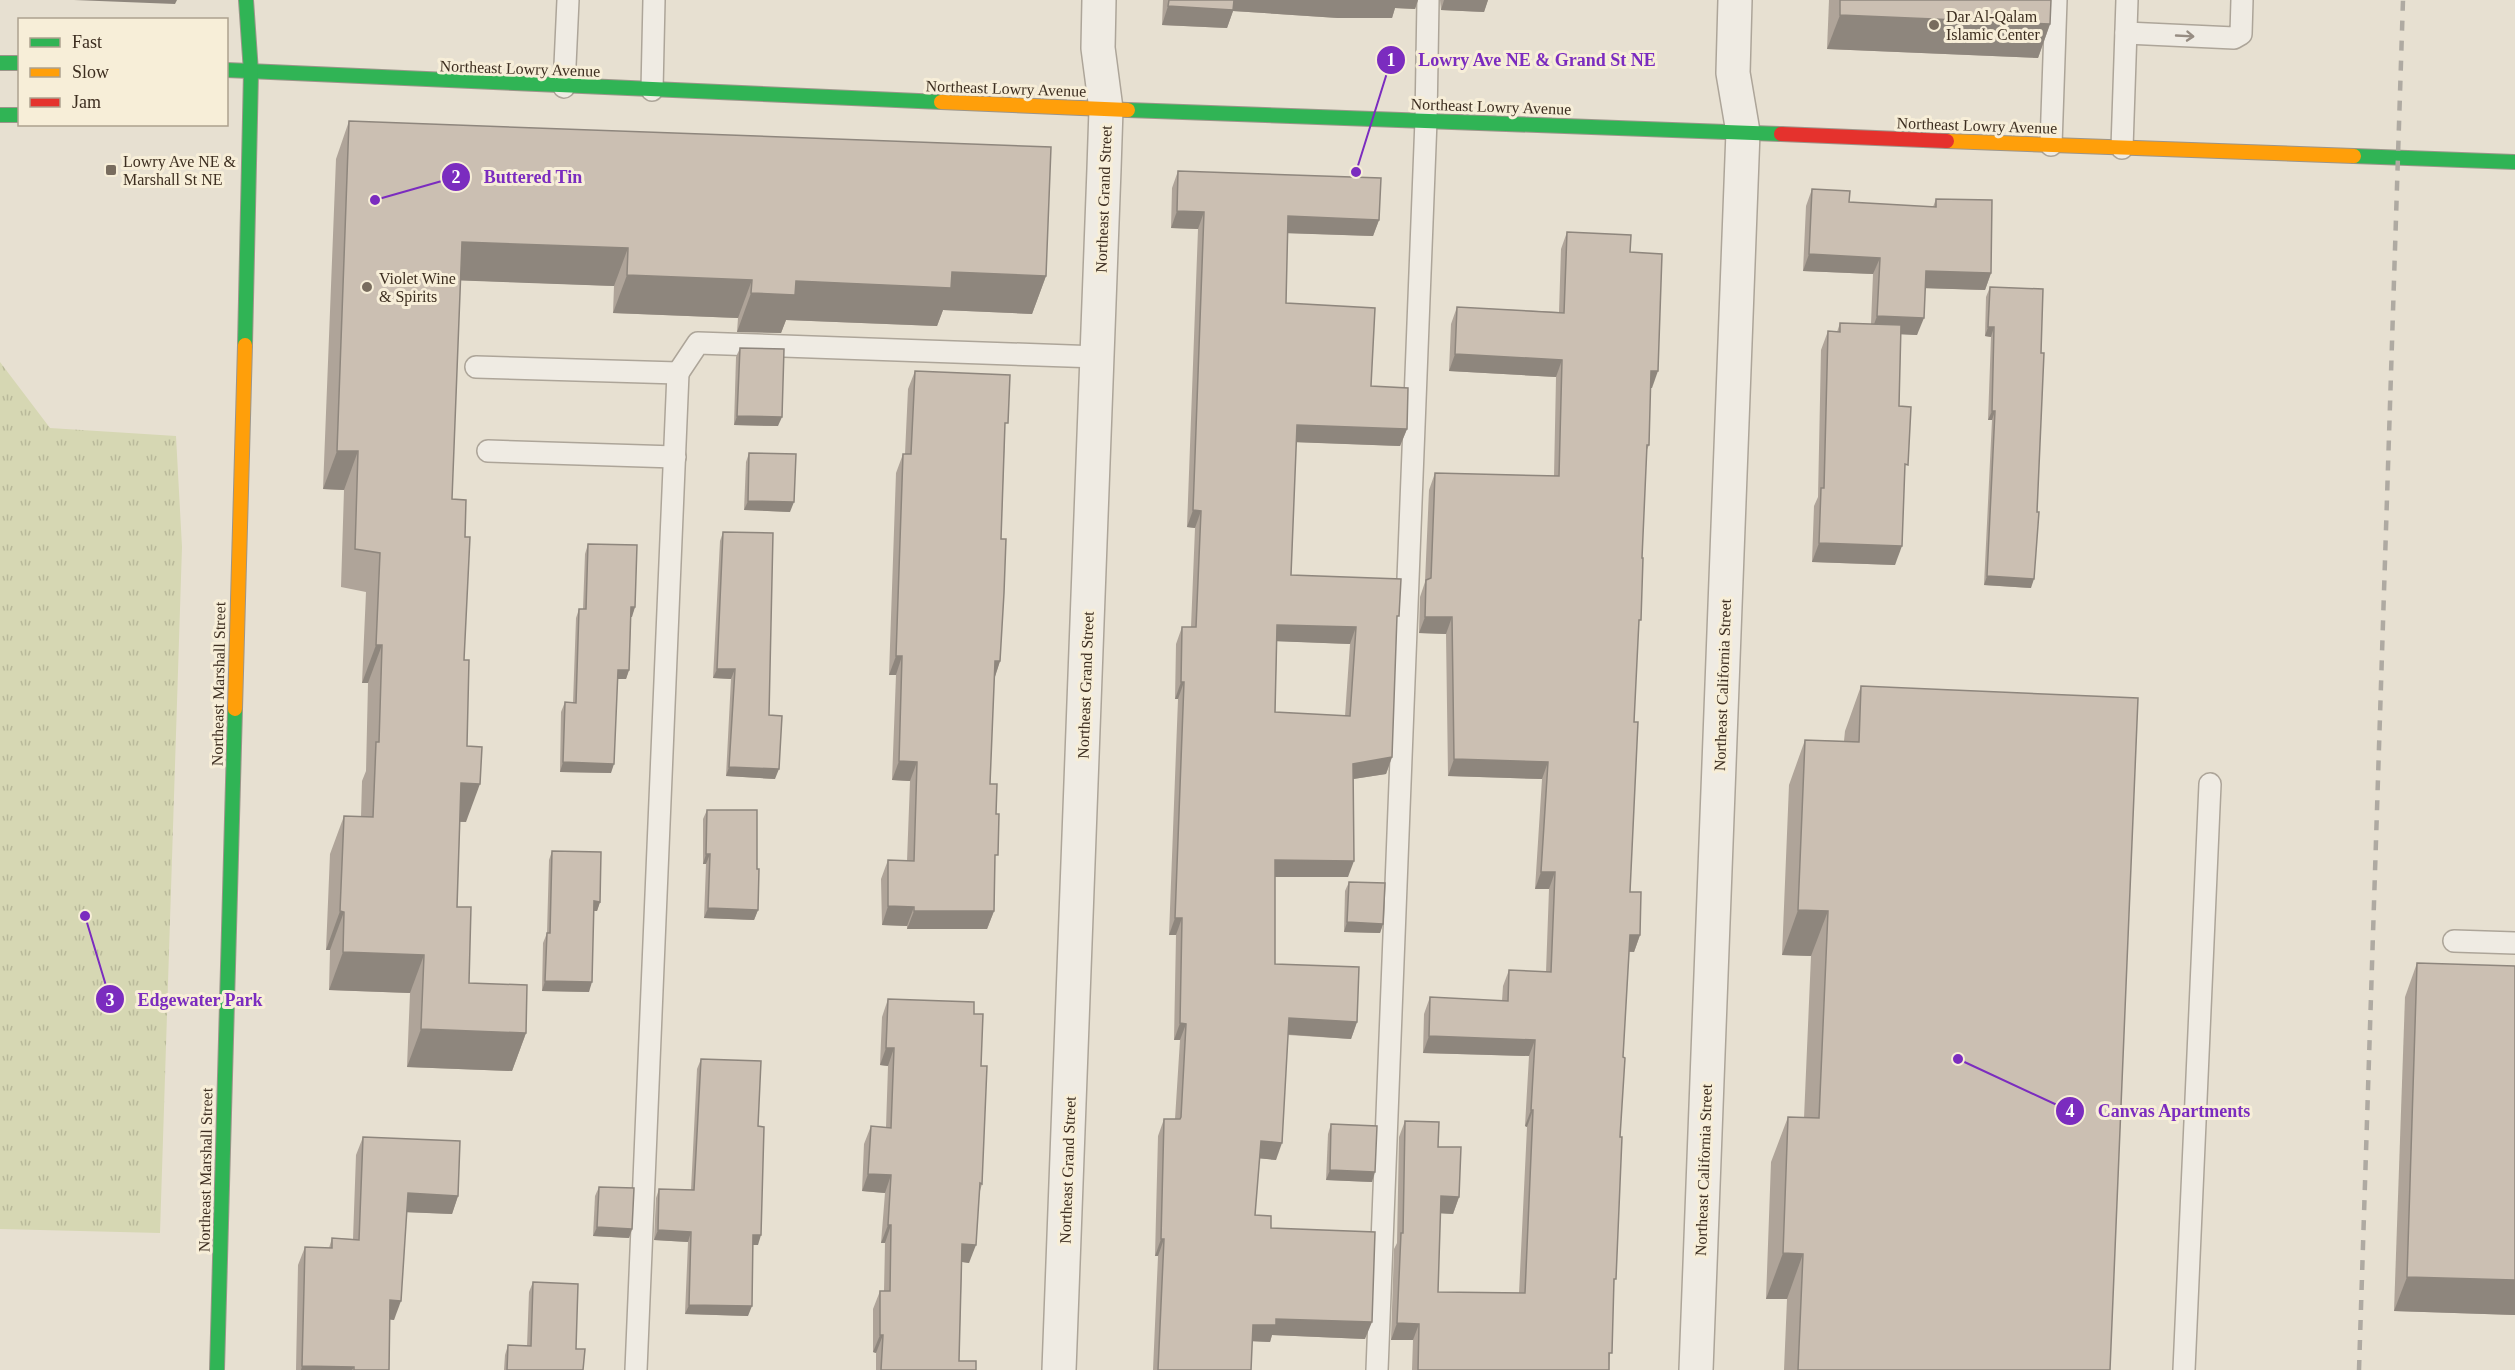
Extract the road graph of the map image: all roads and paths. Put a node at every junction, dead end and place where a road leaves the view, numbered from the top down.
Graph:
1 (246, 0) edge
2 (568, 0) edge
3 (654, 0) edge
4 (1100, 0) edge
5 (1428, 0) edge
6 (1735, 0) edge
7 (2056, 0) edge
8 (2127, 0) edge
9 (2242, 0) edge
10 (2126, 33) junction
11 (0, 63) edge
12 (18, 63) edge
13 (228, 70) edge
14 (251, 72) junction
15 (228, 82) edge
16 (564, 87) junction
17 (652, 90) junction
18 (1106, 109) junction
19 (0, 115) edge
20 (18, 115) edge
21 (1426, 120) junction
22 (1743, 132) junction
23 (2051, 145) junction
24 (2122, 148) junction
25 (2515, 162) edge
26 (1098, 357) junction
27 (476, 367) dead end
28 (678, 373) junction
29 (488, 451) dead end
30 (675, 457) junction
31 (2210, 784) dead end
32 (2454, 941) dead end
33 (2515, 943) edge
34 (217, 1370) edge
35 (636, 1370) edge
36 (1059, 1370) edge
37 (1377, 1370) edge
38 (1696, 1370) edge
39 (2184, 1370) edge

1 - 14 main road, Northeast Marshall Street
2 - 16 lane
3 - 17 lane
4 - 18 street, Northeast Grand Street
5 - 21 lane
6 - 22 street, Northeast California Street
7 - 23 lane
8 - 10 lane
10 -> 9 lane
10 - 24 lane
11 - 12 main road
13 - 14 main road, Northeast Lowry Avenue
14 - 15 main road, Northeast Lowry Avenue
14 - 16 main road, Northeast Lowry Avenue
14 - 34 main road, Northeast Marshall Street
16 - 17 main road, Northeast Lowry Avenue
17 - 18 main road, Northeast Lowry Avenue
18 - 21 main road, Northeast Lowry Avenue
18 - 26 street, Northeast Grand Street
19 - 20 main road
21 - 22 main road, Northeast Lowry Avenue
21 - 37 lane
22 - 23 main road, Northeast Lowry Avenue
22 - 38 street, Northeast California Street
23 - 24 main road, Northeast Lowry Avenue
24 - 25 main road, Northeast Lowry Avenue
26 - 28 lane
26 - 36 street, Northeast Grand Street
27 - 28 lane
28 - 30 lane
29 - 30 lane
30 - 35 lane
31 - 39 lane
32 - 33 lane

